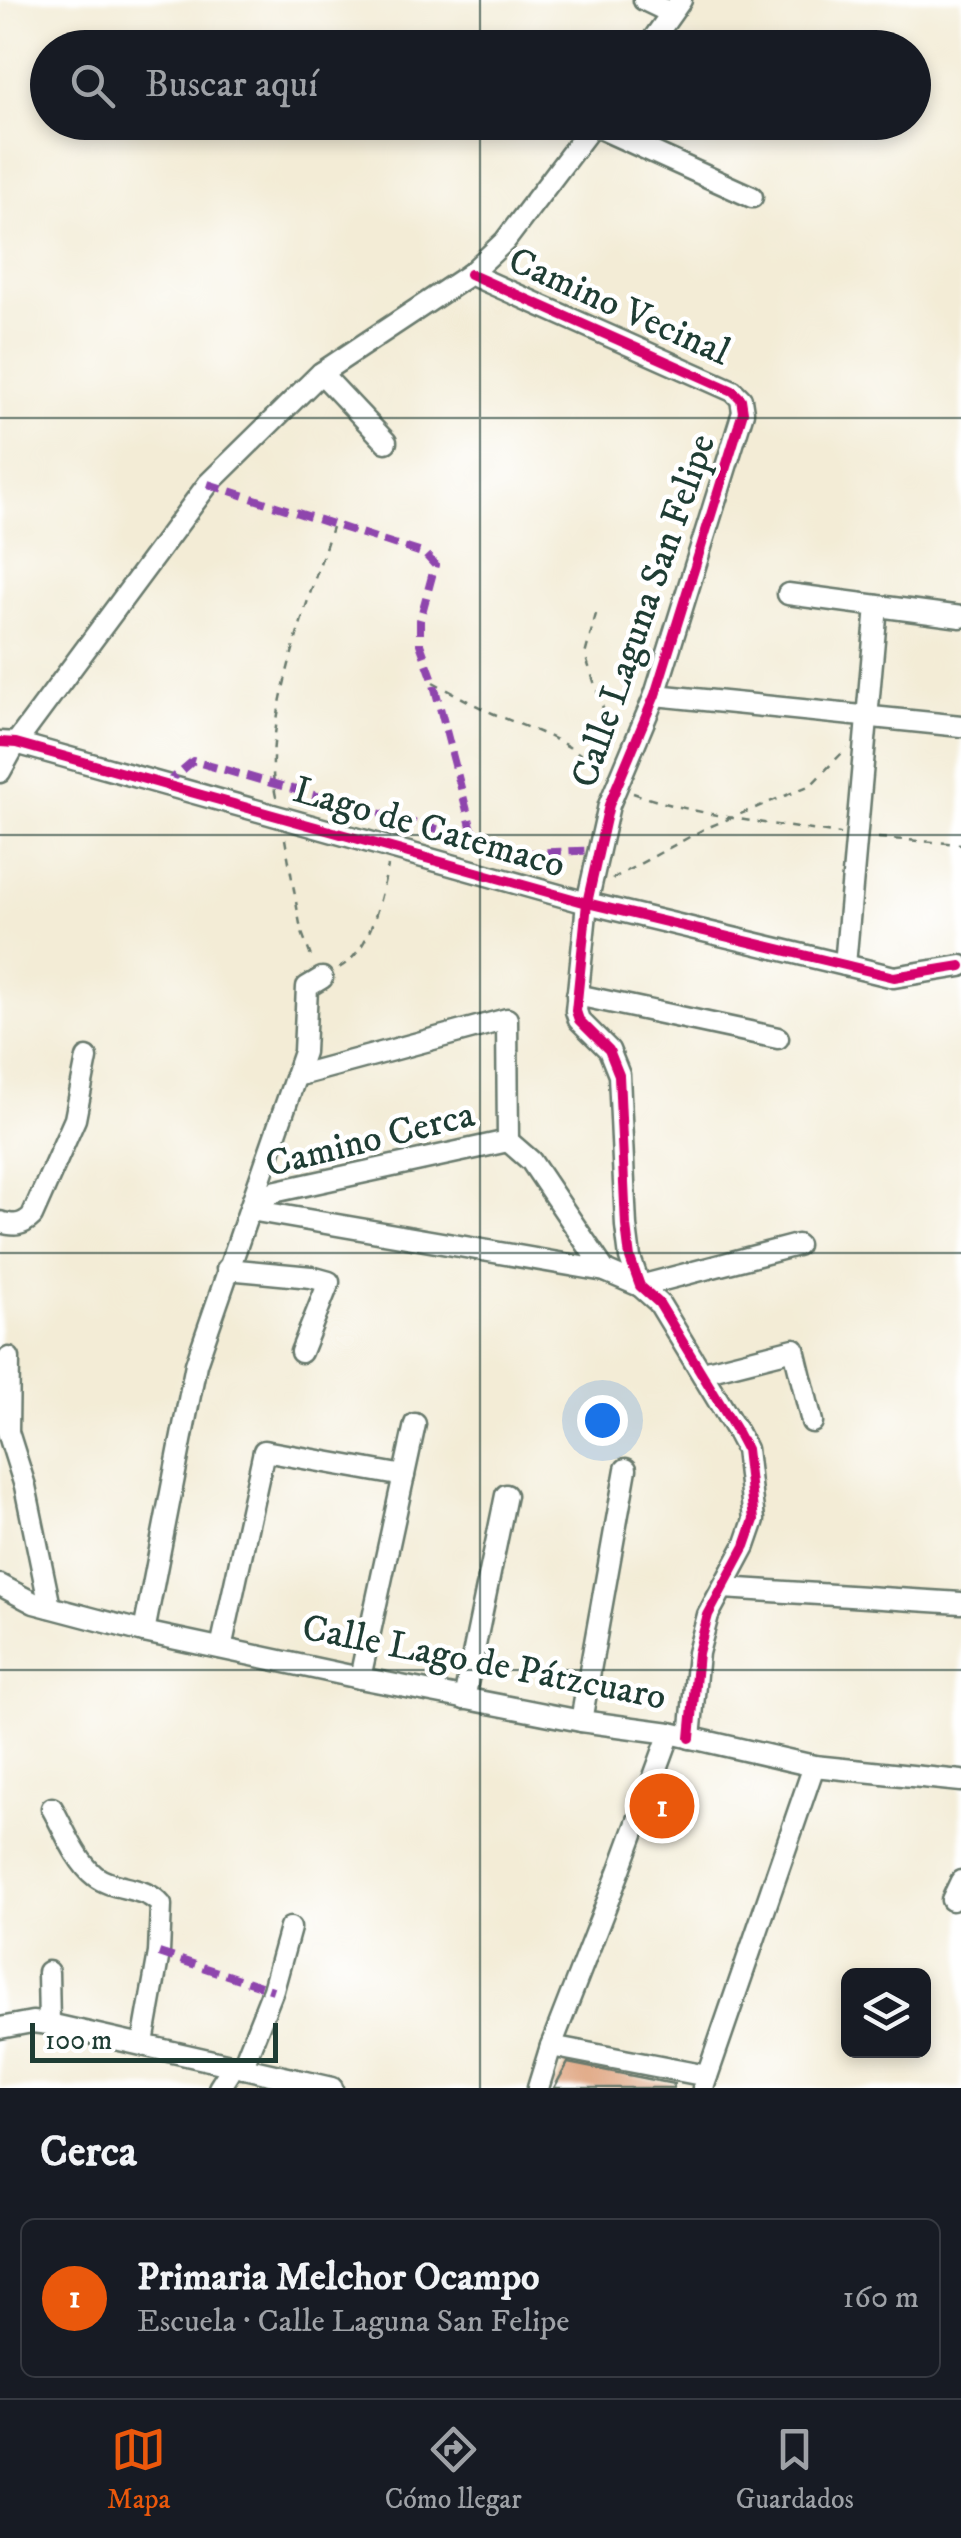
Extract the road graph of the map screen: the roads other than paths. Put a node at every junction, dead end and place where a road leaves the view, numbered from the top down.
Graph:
1 (644, 0) edge
2 (676, 6) edge
3 (659, 30) edge
4 (582, 140) edge
5 (629, 140) edge
6 (752, 197) dead end
7 (470, 274) junction
8 (321, 373) junction
9 (741, 399) joint
10 (386, 442) dead end
11 (788, 594) dead end
12 (877, 606) junction
13 (961, 618) edge
14 (655, 695) junction
15 (868, 724) junction
16 (961, 726) edge
17 (8, 742) edge
18 (0, 772) edge
19 (588, 898) junction
20 (844, 965) junction
21 (961, 966) edge
22 (322, 978) road end
23 (578, 996) junction
24 (778, 1038) dead end
25 (88, 1058) dead end
26 (296, 1076) junction
27 (508, 1141) junction
28 (250, 1210) junction
29 (0, 1222) edge
30 (797, 1245) dead end
31 (227, 1269) junction
32 (605, 1271) junction
33 (640, 1286) junction
34 (301, 1352) dead end
35 (9, 1358) dead end
36 (702, 1372) junction
37 (812, 1422) dead end
38 (415, 1424) dead end
39 (626, 1470) dead end
40 (404, 1476) junction
41 (506, 1495) dead end
42 (0, 1585) edge
43 (724, 1588) junction
44 (961, 1603) edge
45 (50, 1607) junction
46 (144, 1632) junction
47 (222, 1648) junction
48 (360, 1678) junction
49 (464, 1699) junction
50 (580, 1720) junction
51 (680, 1736) junction
52 (814, 1766) junction
53 (961, 1781) edge
54 (52, 1808) dead end
55 (290, 1928) dead end
56 (48, 1972) dead end
57 (49, 2024) junction
58 (0, 2028) edge
59 (143, 2044) junction
60 (550, 2046) junction
61 (237, 2067) junction
62 (705, 2082) edge
63 (219, 2088) edge
64 (332, 2088) edge
65 (538, 2088) edge

1 - 2 street
2 - 3 street
4 - 7 street
5 - 6 street
7 - 8 street
7 - 9 street, Camino Vecinal
8 - 10 street
8 - 17 street
9 - 14 street, Calle Laguna San Felipe
11 - 12 street
12 - 13 street
12 - 15 street
14 - 15 street
14 - 19 street, Calle Laguna San Felipe
15 - 16 street
15 - 20 street
17 - 18 street
17 - 19 street, Lago de Catemaco
19 - 20 street, Lago de Catemaco
19 - 23 street, Calle Laguna San Felipe
20 - 21 street, Lago de Catemaco
22 - 26 street
23 - 24 street
23 - 33 street, Calle Laguna San Felipe
25 - 29 street
26 - 27 street
26 - 28 street
27 - 28 street, Camino Cerca
27 - 32 street
28 - 31 street
28 - 32 street
30 - 33 street
31 - 34 street
31 - 46 street
32 - 33 street
33 - 36 street, Calle Laguna San Felipe
35 - 45 street
36 - 37 street
36 - 43 street, Calle Laguna San Felipe
38 - 40 street
39 - 50 street
40 - 47 street
40 - 48 street
41 - 49 street
42 - 45 street, Calle Lago de Pátzcuaro
43 - 44 street
43 - 51 street, Calle Laguna San Felipe
45 - 46 street, Calle Lago de Pátzcuaro
46 - 47 street, Calle Lago de Pátzcuaro
47 - 48 street, Calle Lago de Pátzcuaro
48 - 49 street, Calle Lago de Pátzcuaro
49 - 50 street, Calle Lago de Pátzcuaro
50 - 51 street, Calle Lago de Pátzcuaro
51 - 52 street, Calle Lago de Pátzcuaro
51 - 60 street, Calle Laguna San Felipe
52 - 53 street, Calle Lago de Pátzcuaro
52 - 62 street
54 - 59 street
55 - 61 street
56 - 57 street
57 - 58 street
57 - 59 street
59 - 61 street
60 - 62 street
60 - 65 street, Calle Laguna San Felipe
61 - 63 street
61 - 64 street

